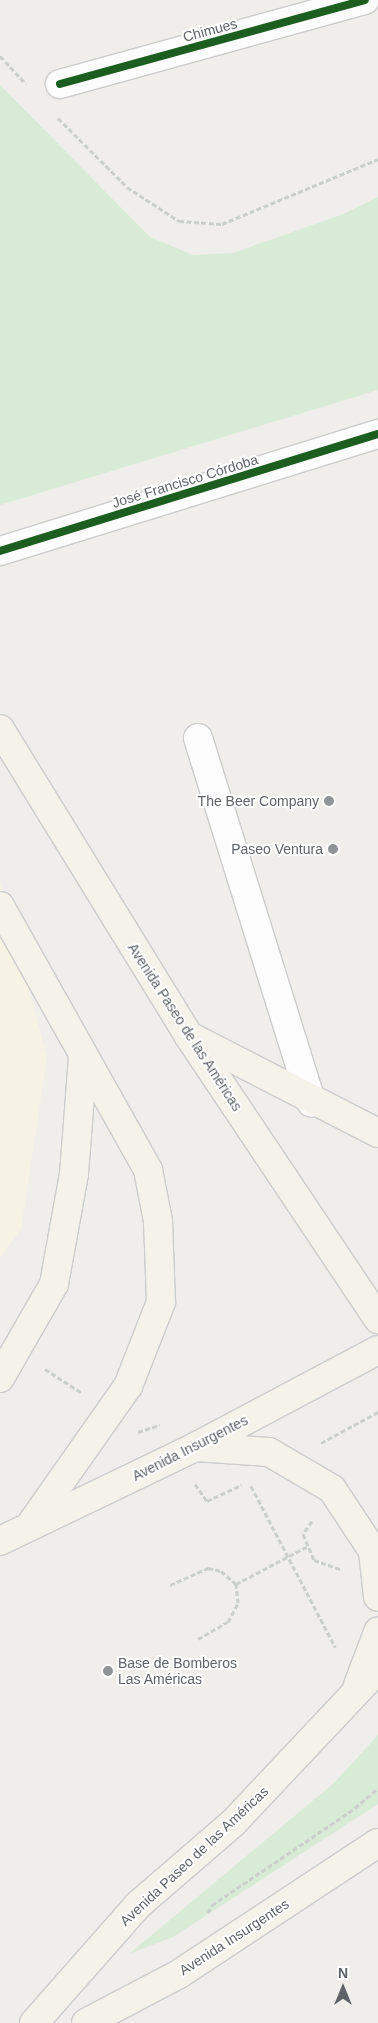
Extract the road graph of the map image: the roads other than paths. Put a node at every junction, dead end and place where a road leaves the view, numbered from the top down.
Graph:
1 (365, 0) edge
2 (60, 84) dead end
3 (378, 434) edge
4 (0, 551) edge
5 (0, 729) edge
6 (198, 738) dead end
7 (0, 906) edge
8 (188, 1035) junction
9 (83, 1056) junction
10 (312, 1103) junction
11 (378, 1133) edge
12 (378, 1319) edge
13 (378, 1350) edge
14 (0, 1378) edge
15 (194, 1447) junction
16 (31, 1524) junction
17 (0, 1541) edge
18 (378, 1597) edge
19 (378, 1632) edge
20 (378, 1669) edge
21 (355, 1694) junction
22 (378, 1843) edge
23 (34, 2023) edge
24 (86, 2023) edge

1 - 2 street, Chimues
3 - 4 street, José Francisco Córdoba
5 - 8 main road, Avenida Paseo de las Américas
6 - 10 street
7 - 9 main road
8 - 10 main road
8 - 12 main road, Avenida Paseo de las Américas
9 - 14 main road
9 - 16 main road
10 - 11 main road
13 - 15 main road, Avenida Insurgentes
15 - 16 main road, Avenida Insurgentes
15 - 18 main road
16 - 17 main road, Avenida Insurgentes
19 - 21 main road
20 - 21 main road, Avenida Paseo de las Américas
21 - 23 main road, Avenida Paseo de las Américas
22 - 24 main road, Avenida Insurgentes

